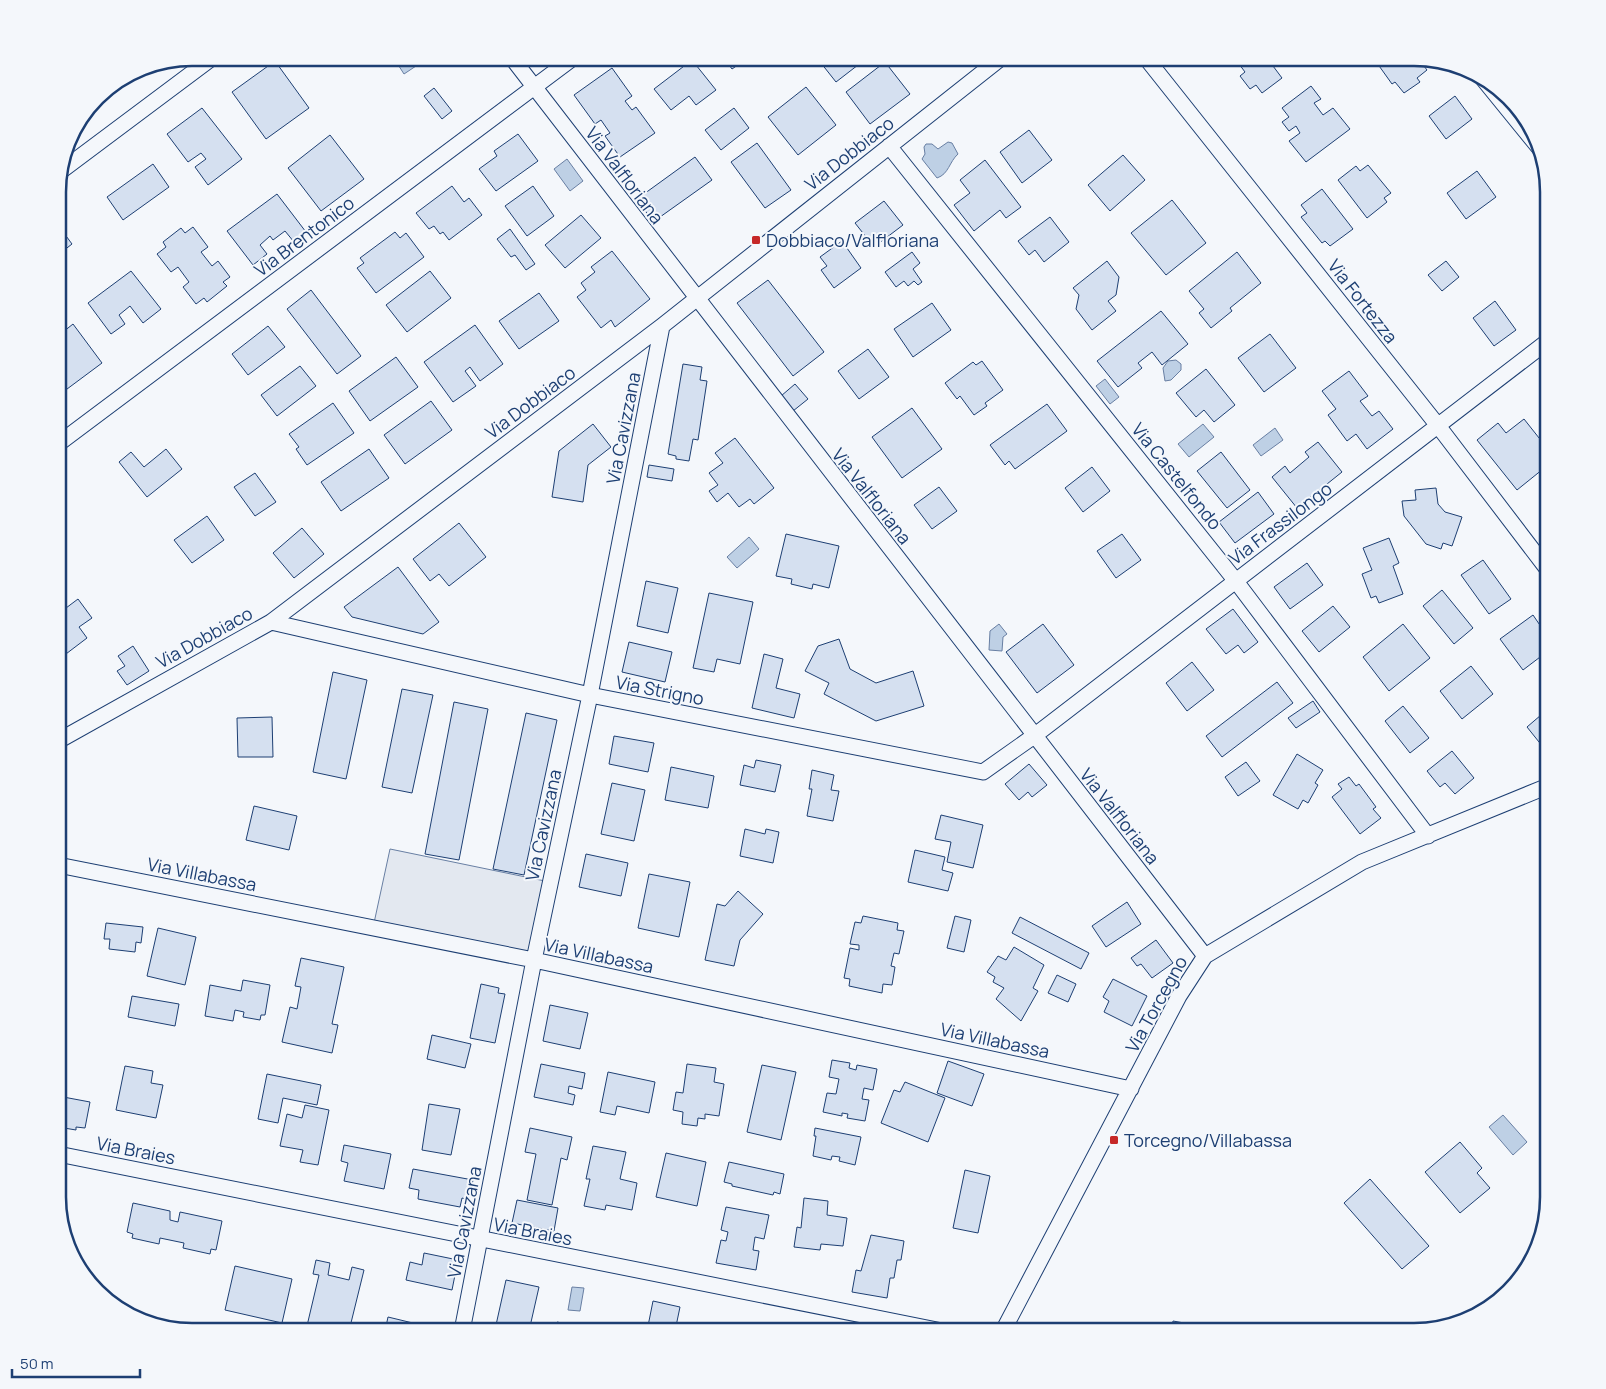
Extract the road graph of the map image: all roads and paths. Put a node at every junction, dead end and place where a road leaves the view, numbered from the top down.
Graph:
1 (201, 66) edge
2 (518, 66) edge
3 (562, 66) edge
4 (991, 66) edge
5 (1152, 66) edge
6 (534, 87) junction
7 (1501, 101) edge
8 (1521, 126) edge
9 (889, 146) junction
10 (70, 165) edge
11 (695, 297) junction
12 (662, 326) junction
13 (1540, 347) edge
14 (1439, 426) junction
15 (67, 437) edge
16 (1540, 559) edge
17 (1235, 580) junction
18 (271, 622) junction
19 (590, 695) junction
20 (67, 736) edge
21 (1034, 736) junction
22 (1540, 789) edge
23 (1428, 836) junction
24 (67, 867) edge
25 (1205, 956) junction
26 (534, 960) junction
27 (1131, 1089) junction
28 (67, 1156) edge
29 (480, 1239) junction
30 (464, 1323) edge
31 (897, 1323) edge
32 (1008, 1323) edge

1 - 10 street
2 - 6 street, Via Valfloriana
3 - 6 street, Via Brentonico
4 - 9 street, Via Dobbiaco
5 - 14 street, Via Fortezza
6 - 11 street, Via Valfloriana
6 - 15 street, Via Brentonico
7 - 8 street
9 - 11 street, Via Dobbiaco
9 - 17 street, Via Castelfondo
11 - 12 street, Via Dobbiaco
11 - 21 street, Via Valfloriana
12 - 18 street, Via Dobbiaco
12 - 19 street, Via Cavizzana
13 - 14 street, Via Frassilongo
14 - 16 street, Via Fortezza
14 - 17 street, Via Frassilongo
17 - 21 street, Via Frassilongo
17 - 23 street, Via Castelfondo
18 - 19 street, Via Strigno
18 - 20 street, Via Dobbiaco
19 - 21 street, Via Strigno
19 - 26 street, Via Cavizzana
21 - 25 street, Via Valfloriana
22 - 23 street, Via Torcegno
23 - 25 street, Via Torcegno
24 - 26 street, Via Villabassa
25 - 27 street, Via Torcegno
26 - 27 street, Via Villabassa
26 - 29 street, Via Cavizzana
27 - 32 street, Via Torcegno
28 - 29 street, Via Braies
29 - 30 street, Via Cavizzana
29 - 31 street, Via Braies

